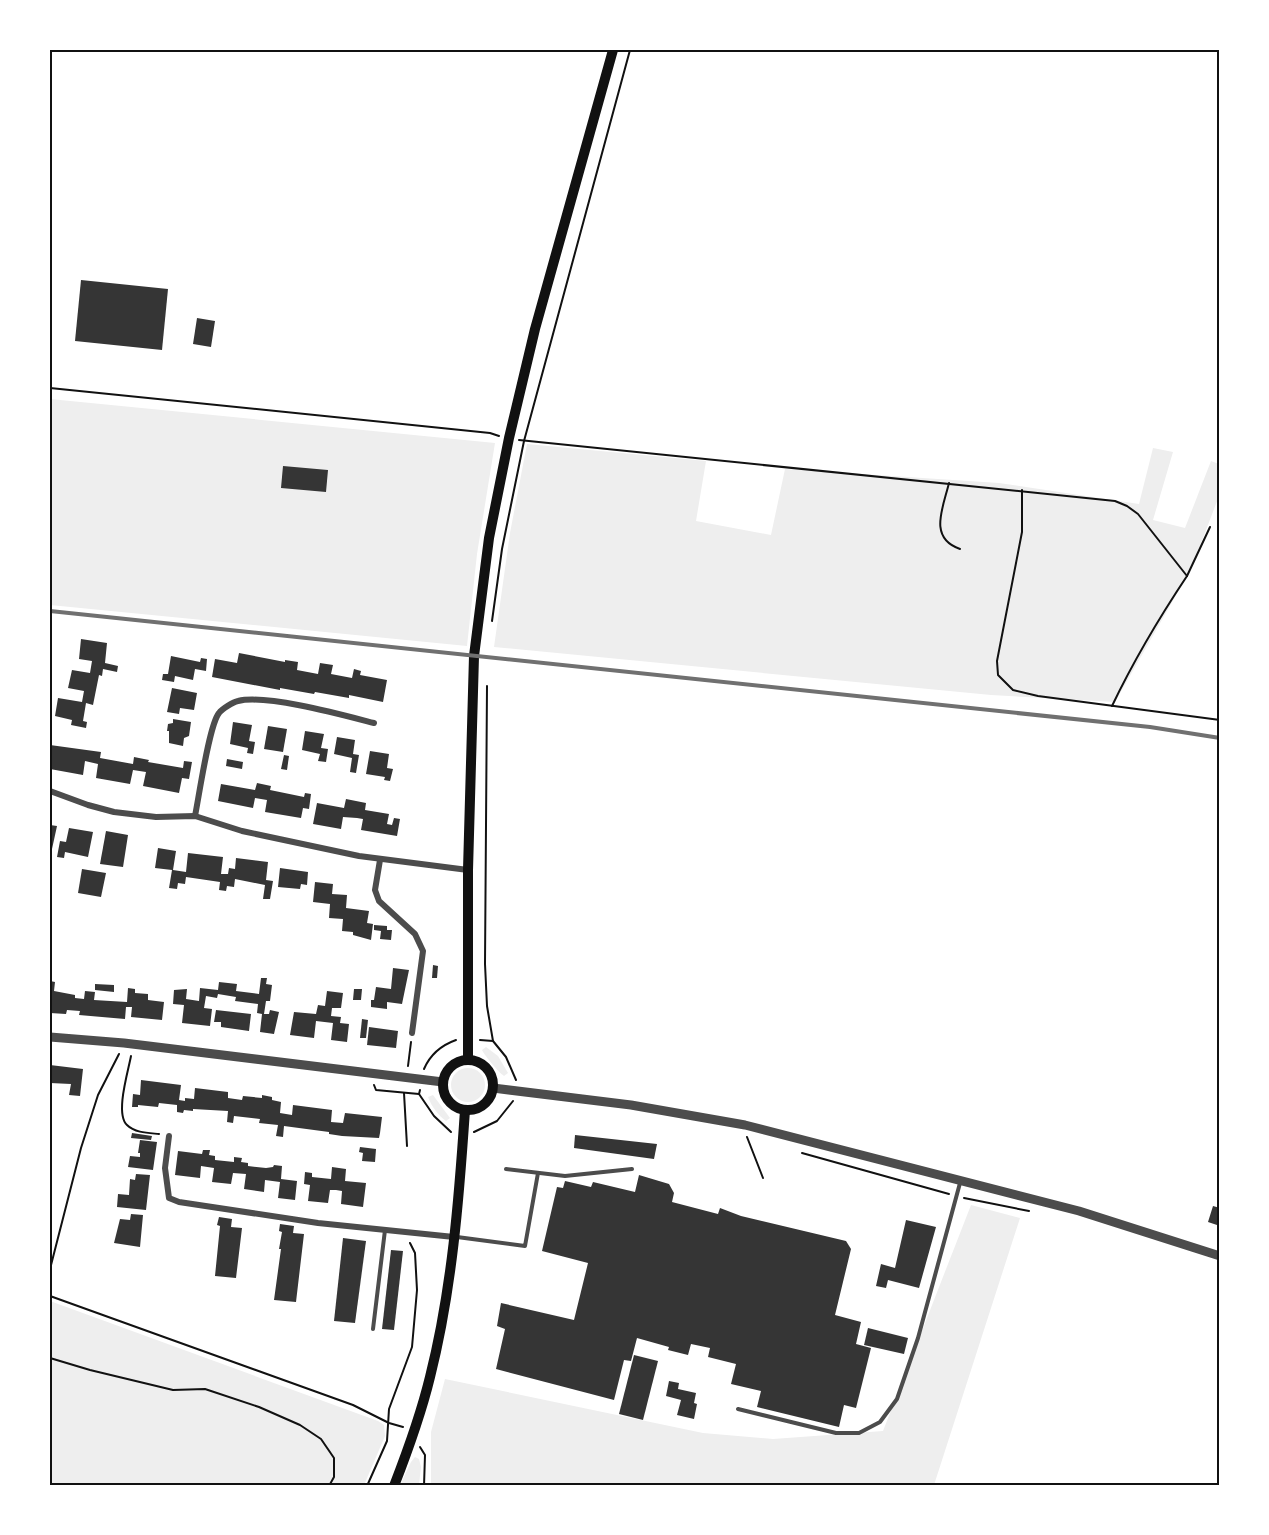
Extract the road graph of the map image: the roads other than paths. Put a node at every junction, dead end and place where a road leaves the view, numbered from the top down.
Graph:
1 (613, 50) edge
2 (374, 723) dead end
3 (50, 791) edge
4 (195, 816) junction
5 (380, 860) junction
6 (468, 870) junction
7 (412, 1033) road end
8 (50, 1037) edge
9 (468, 1060) junction
10 (443, 1082) junction
11 (493, 1088) junction
12 (465, 1110) junction
13 (169, 1136) road end
14 (632, 1169) dead end
15 (506, 1170) dead end
16 (538, 1173) junction
17 (960, 1182) junction
18 (385, 1230) junction
19 (454, 1237) junction
20 (1220, 1256) edge
21 (373, 1329) dead end
22 (738, 1409) dead end
23 (394, 1485) edge

1 - 6 main road
2 - 4 street
3 - 4 street
4 - 5 street
5 - 6 street
5 - 7 street
6 - 9 main road
8 - 10 street
9 - 10 main road
9 - 11 main road
10 - 12 main road
11 - 12 main road
11 - 17 street
12 - 19 main road
13 - 18 street
14 - 16 lane
15 - 16 lane
16 - 19 lane
17 - 20 street
17 - 22 lane
18 - 19 street
18 - 21 lane
19 - 23 main road

